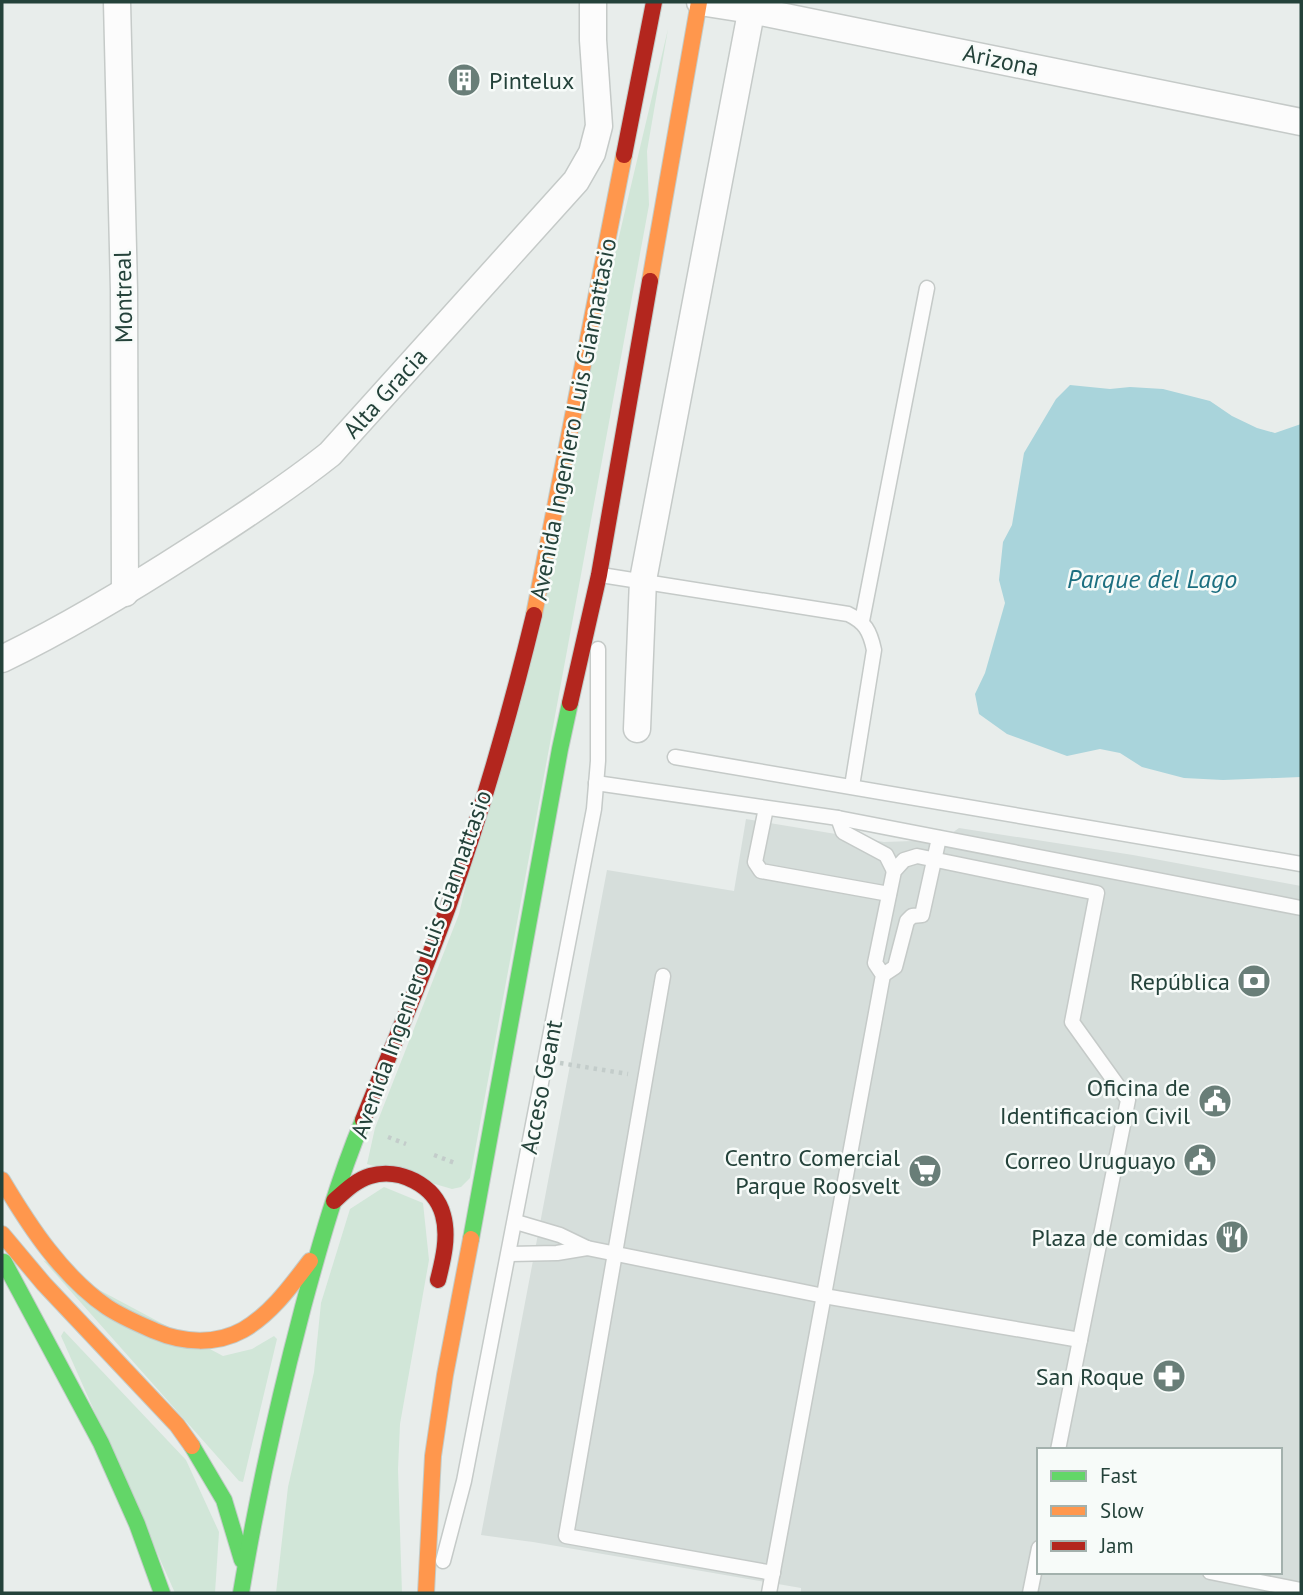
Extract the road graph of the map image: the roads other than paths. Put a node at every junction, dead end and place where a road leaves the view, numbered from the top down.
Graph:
1 (117, 2) edge
2 (593, 2) edge
3 (654, 2) edge
4 (700, 2) edge
5 (752, 6) edge
6 (1301, 122) edge
7 (927, 288) dead end
8 (599, 575) junction
9 (643, 580) junction
10 (125, 593) junction
11 (862, 621) junction
12 (2, 659) edge
13 (637, 729) dead end
14 (675, 757) dead end
15 (596, 783) junction
16 (852, 786) junction
17 (766, 808) junction
18 (838, 818) junction
19 (939, 838) junction
20 (934, 859) junction
21 (1301, 864) edge
22 (1101, 869) junction
23 (894, 871) junction
24 (1097, 893) junction
25 (889, 894) junction
26 (1301, 908) edge
27 (883, 975) junction
28 (663, 976) dead end
29 (2, 1180) edge
30 (334, 1201) junction
31 (516, 1222) junction
32 (2, 1234) edge
33 (319, 1248) junction
34 (587, 1248) junction
35 (615, 1253) junction
36 (510, 1254) junction
37 (2, 1257) edge
38 (824, 1296) junction
39 (435, 1297) dead end
40 (306, 1301) junction
41 (1080, 1340) junction
42 (306, 1360) dead end
43 (1058, 1448) edge
44 (413, 1485) dead end
45 (429, 1533) junction
46 (1037, 1558) edge
47 (244, 1568) junction
48 (773, 1573) junction
49 (1220, 1574) edge
50 (1301, 1590) edge
51 (162, 1593) edge
52 (241, 1593) edge
53 (249, 1593) edge
54 (426, 1593) edge
55 (435, 1593) edge
56 (769, 1593) edge
57 (1030, 1593) edge

1 - 10 street, Montreal
2 - 10 street, Alta Gracia
3 - 30 main road, Avenida Ingeniero Luis Giannattasio
4 - 5 street, Arizona
4 - 8 main road, Avenida Ingeniero Luis Giannattasio
5 - 6 street, Arizona
5 - 9 street
7 - 11 lane
8 - 9 lane
8 - 15 lane, Acceso Geant
8 - 45 main road, Avenida Ingeniero Luis Giannattasio
9 - 11 lane
9 - 13 street
10 - 12 street, Alta Gracia
11 - 16 lane
14 - 16 lane
15 - 17 lane
15 - 31 lane, Acceso Geant
16 - 21 lane
17 - 18 lane
17 - 25 lane
18 - 19 lane
18 - 23 lane
19 - 20 lane
19 - 22 lane
20 - 23 lane
20 - 24 lane
20 - 27 lane
22 - 24 lane
22 - 26 lane
23 - 25 lane
24 - 41 lane
25 - 27 lane
27 - 38 lane
28 - 35 lane
29 - 33 main road
30 - 33 main road, Avenida Ingeniero Luis Giannattasio
30 - 39 main road
31 - 34 lane
31 - 36 lane, Acceso Geant
32 - 47 main road
33 - 40 main road, Avenida Ingeniero Luis Giannattasio
34 - 35 lane
34 - 36 lane
35 - 38 lane
35 - 48 lane
36 - 55 lane, Acceso Geant
37 - 51 main road
38 - 41 lane
38 - 48 lane
40 - 42 main road
40 - 47 main road, Avenida Ingeniero Luis Giannattasio
41 - 43 lane
44 - 45 main road
45 - 54 main road, Avenida Ingeniero Luis Giannattasio
46 - 57 lane
47 - 52 main road, Avenida Ingeniero Luis Giannattasio
47 - 53 main road
48 - 56 lane
49 - 50 lane

